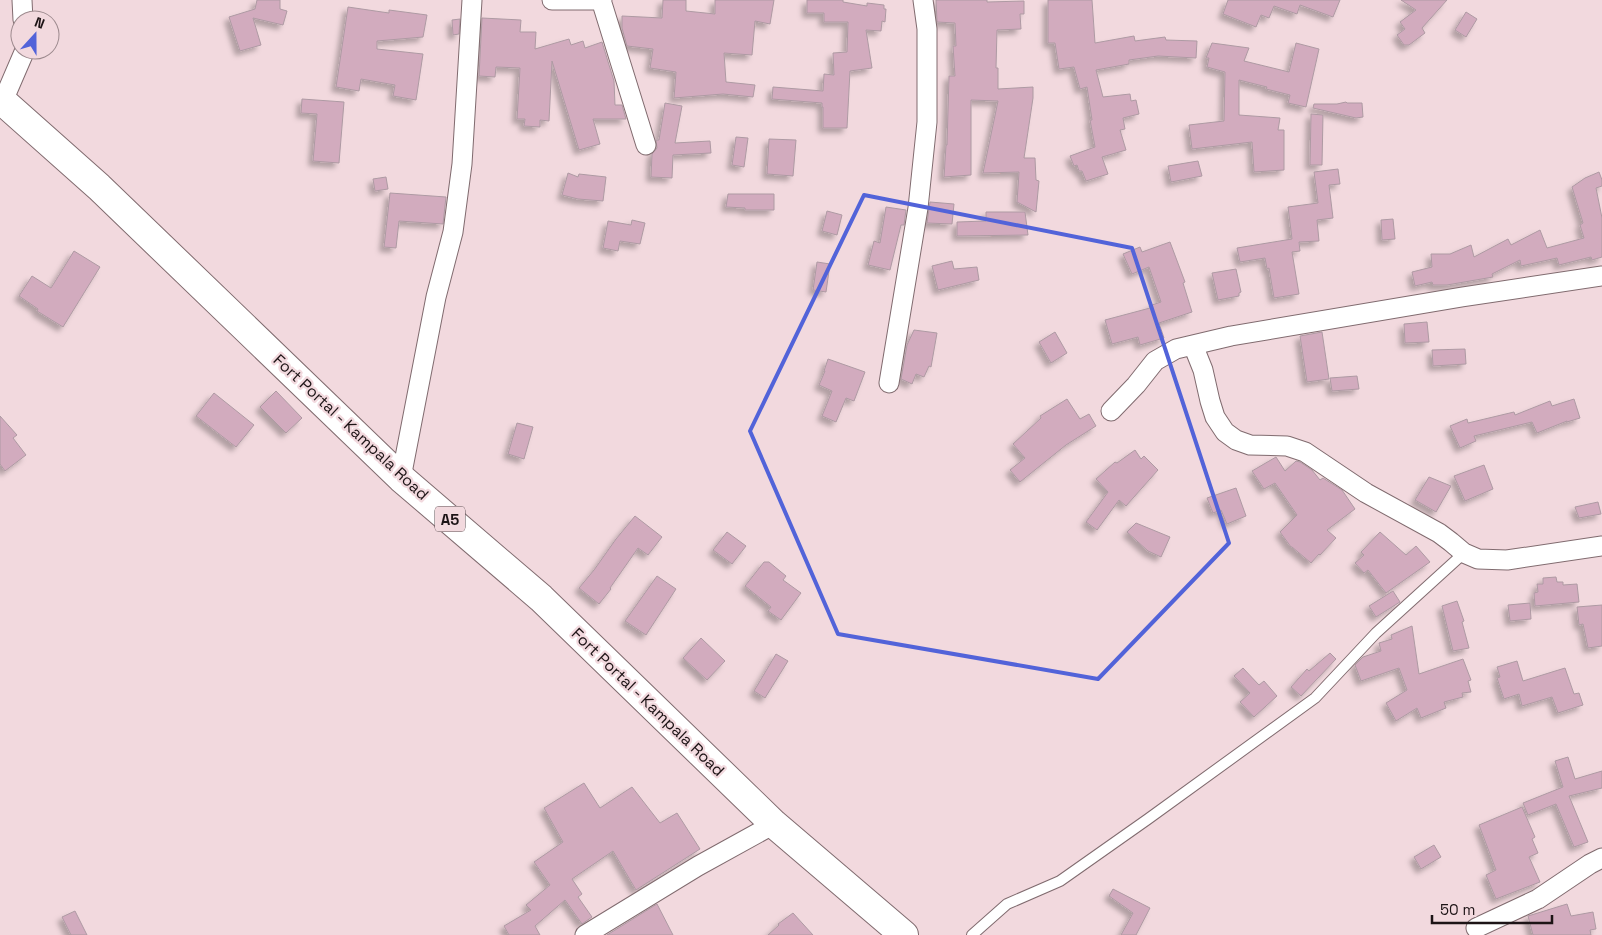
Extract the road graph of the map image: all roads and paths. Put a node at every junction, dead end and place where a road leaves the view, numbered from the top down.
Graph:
1 (472, 0) edge
2 (552, 0) edge
3 (601, 0) edge
4 (923, 0) edge
5 (20, 60) edge
6 (1, 101) edge
7 (646, 145) dead end
8 (1602, 276) edge
9 (1193, 345) junction
10 (888, 383) dead end
11 (1111, 412) dead end
12 (401, 478) junction
13 (1602, 546) edge
14 (1464, 553) junction
15 (774, 824) junction
16 (1602, 858) edge
17 (1476, 928) dead end
18 (585, 935) edge
19 (904, 935) edge
20 (972, 935) edge

1 - 12 street
2 - 3 street
3 - 7 street
4 - 10 street
5 - 6 street
6 - 12 main road, Fort Portal - Kampala Road / A5
8 - 9 street
9 - 11 street
9 - 14 street
12 - 15 main road, Fort Portal - Kampala Road / A5
13 - 14 street
14 - 20 lane
15 - 18 street
15 - 19 main road, Fort Portal - Kampala Road / A5
16 - 17 street

